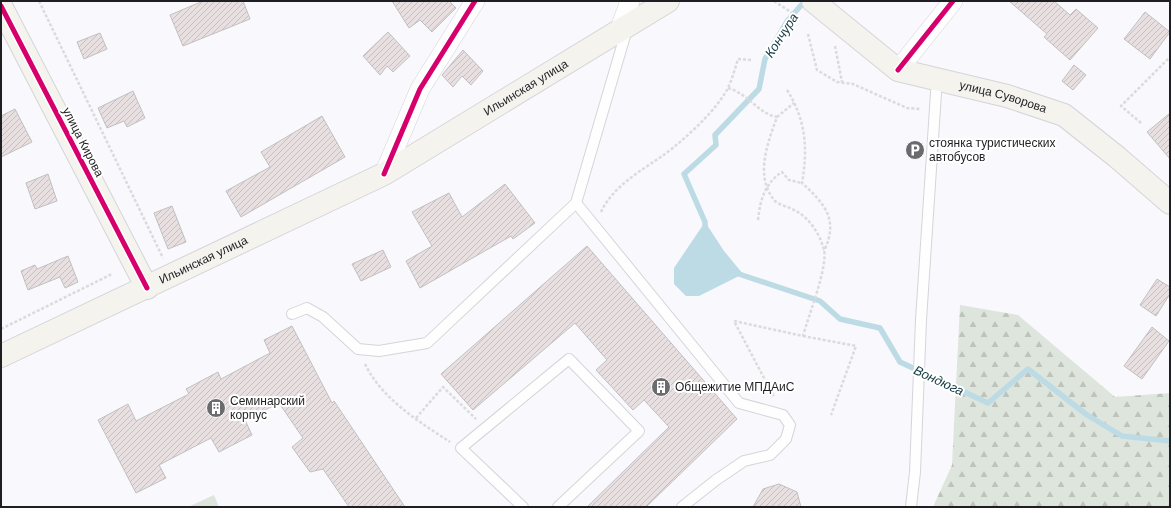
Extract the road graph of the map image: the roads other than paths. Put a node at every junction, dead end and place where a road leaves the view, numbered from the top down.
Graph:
1 (475, 1) edge
2 (630, 1) edge
3 (668, 1) edge
4 (953, 1) edge
5 (1, 6) edge
6 (819, 7) edge
7 (624, 28) junction
8 (898, 70) junction
9 (937, 78) junction
10 (384, 174) junction
11 (576, 203) junction
12 (1170, 203) edge
13 (147, 288) junction
14 (292, 314) dead end
15 (1, 356) edge
16 (523, 507) edge
17 (558, 507) edge
18 (682, 507) edge
19 (911, 507) edge

1 - 10 street
2 - 7 street
3 - 7 main road, Ильинская улица
4 - 8 street
5 - 13 main road, улица Кирова
6 - 8 main road, улица Суворова
7 - 10 main road, Ильинская улица
7 - 11 lane
8 - 9 main road, улица Суворова
9 - 12 main road, улица Суворова
9 - 19 lane
10 - 13 main road, Ильинская улица
11 - 14 lane
11 - 18 lane
13 - 15 main road, Ильинская улица
16 - 17 lane

